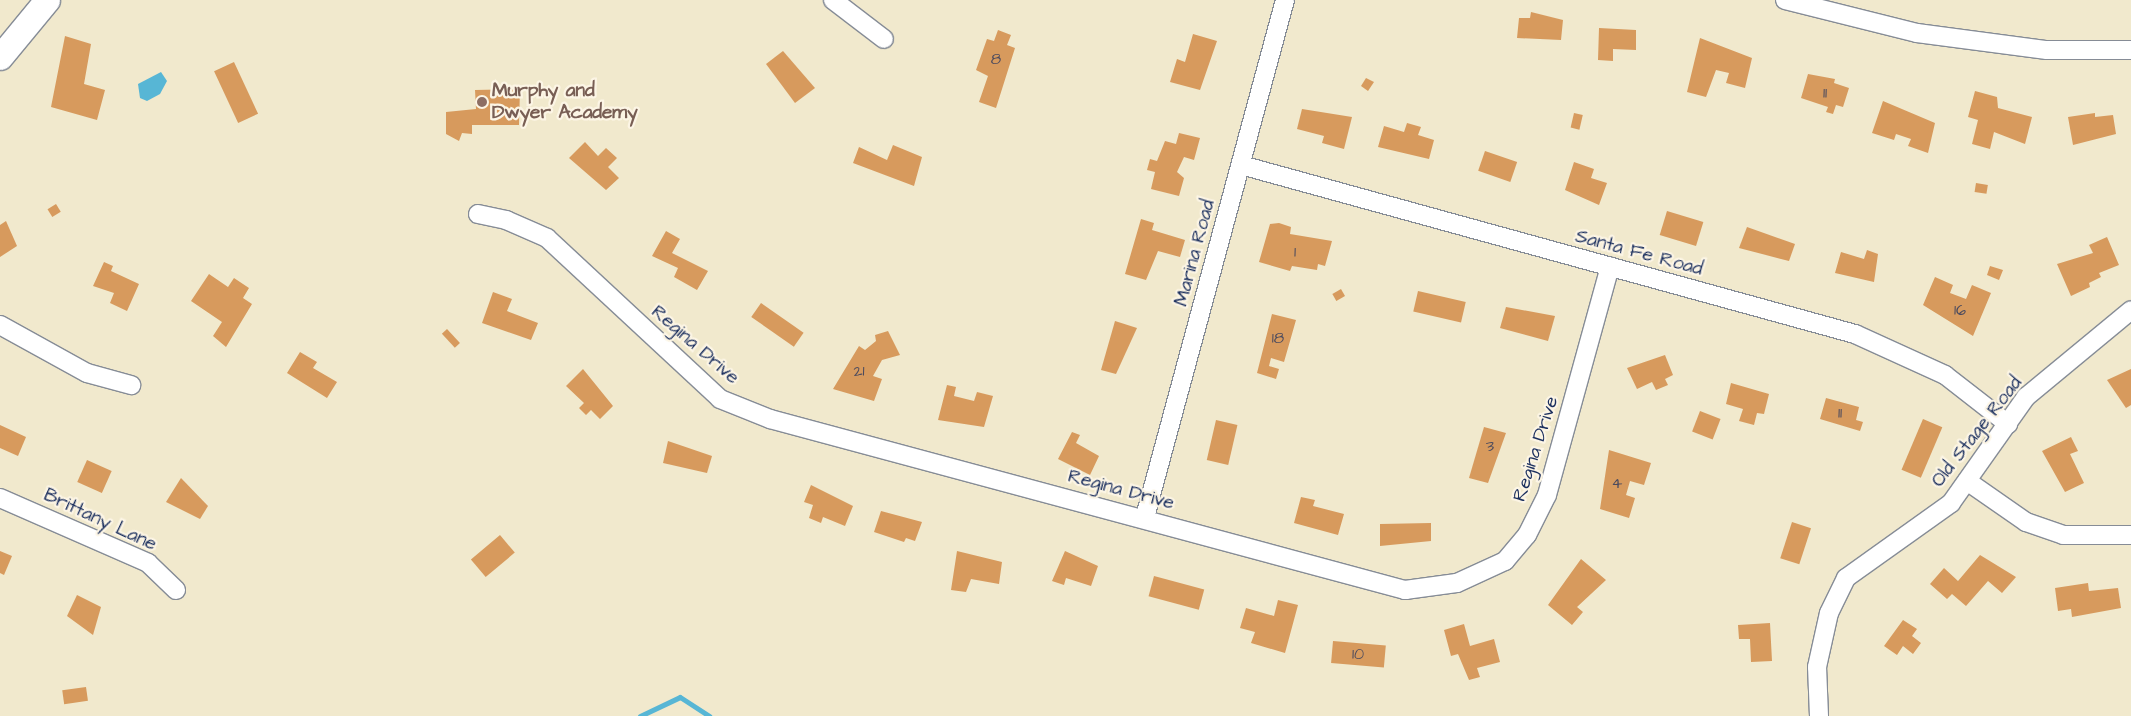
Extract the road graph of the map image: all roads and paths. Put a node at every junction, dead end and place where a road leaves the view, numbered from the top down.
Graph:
1 (47, 0) edge
2 (833, 0) edge
3 (1285, 0) edge
4 (1785, 0) edge
5 (884, 39) dead end
6 (2131, 50) edge
7 (0, 57) edge
8 (1241, 165) junction
9 (478, 214) dead end
10 (1610, 267) junction
11 (2131, 310) edge
12 (0, 325) edge
13 (131, 385) dead end
14 (2008, 424) junction
15 (1967, 481) junction
16 (0, 498) edge
17 (1145, 517) junction
18 (2131, 534) edge
19 (176, 590) dead end
20 (1819, 716) edge

1 - 7 main road
2 - 5 street
3 - 8 street, Marina Road
4 - 6 street
8 - 10 street, Santa Fe Road
8 - 17 street, Marina Road
9 - 17 street, Regina Drive
10 - 14 street, Santa Fe Road
10 - 17 street, Regina Drive
11 - 14 street, Old Stage Road
12 - 13 street
14 - 15 street, Old Stage Road
15 - 18 street
15 - 20 street, Old Stage Road
16 - 19 street, Brittany Lane

